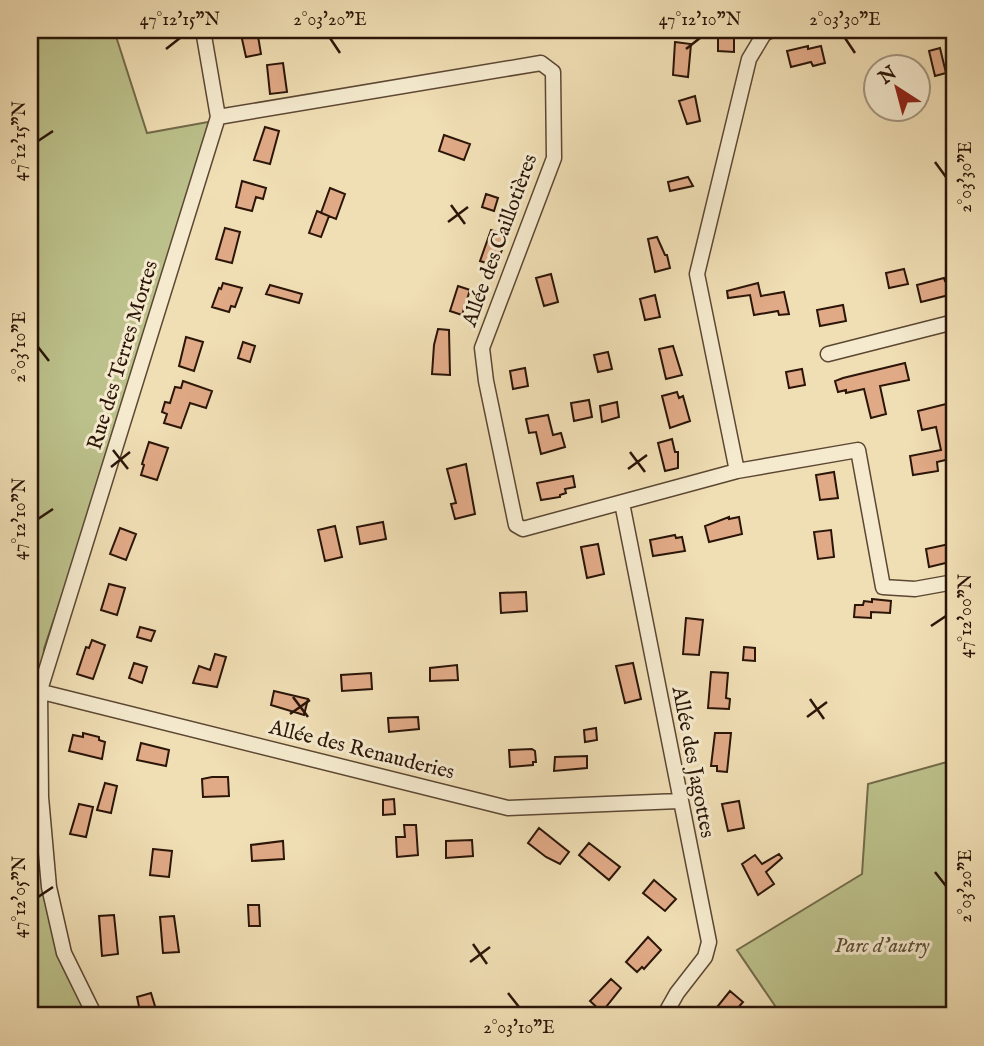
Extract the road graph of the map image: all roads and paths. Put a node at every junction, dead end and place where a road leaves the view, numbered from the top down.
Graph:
1 (203, 30) edge
2 (772, 30) edge
3 (218, 117) junction
4 (954, 322) edge
5 (828, 354) dead end
6 (737, 471) junction
7 (622, 503) junction
8 (954, 582) edge
9 (35, 690) edge
10 (679, 801) junction
11 (95, 1016) edge
12 (664, 1016) edge

1 - 3 street, Rue des Terres Mortes
2 - 6 street
3 - 7 street, Allée des Caillotières
3 - 9 street, Rue des Terres Mortes
4 - 5 street
6 - 7 street
6 - 8 street
7 - 10 street, Allée des Jagottes
9 - 10 street, Allée des Renauderies
9 - 11 street, Rue des Terres Mortes
10 - 12 street, Allée des Jagottes

